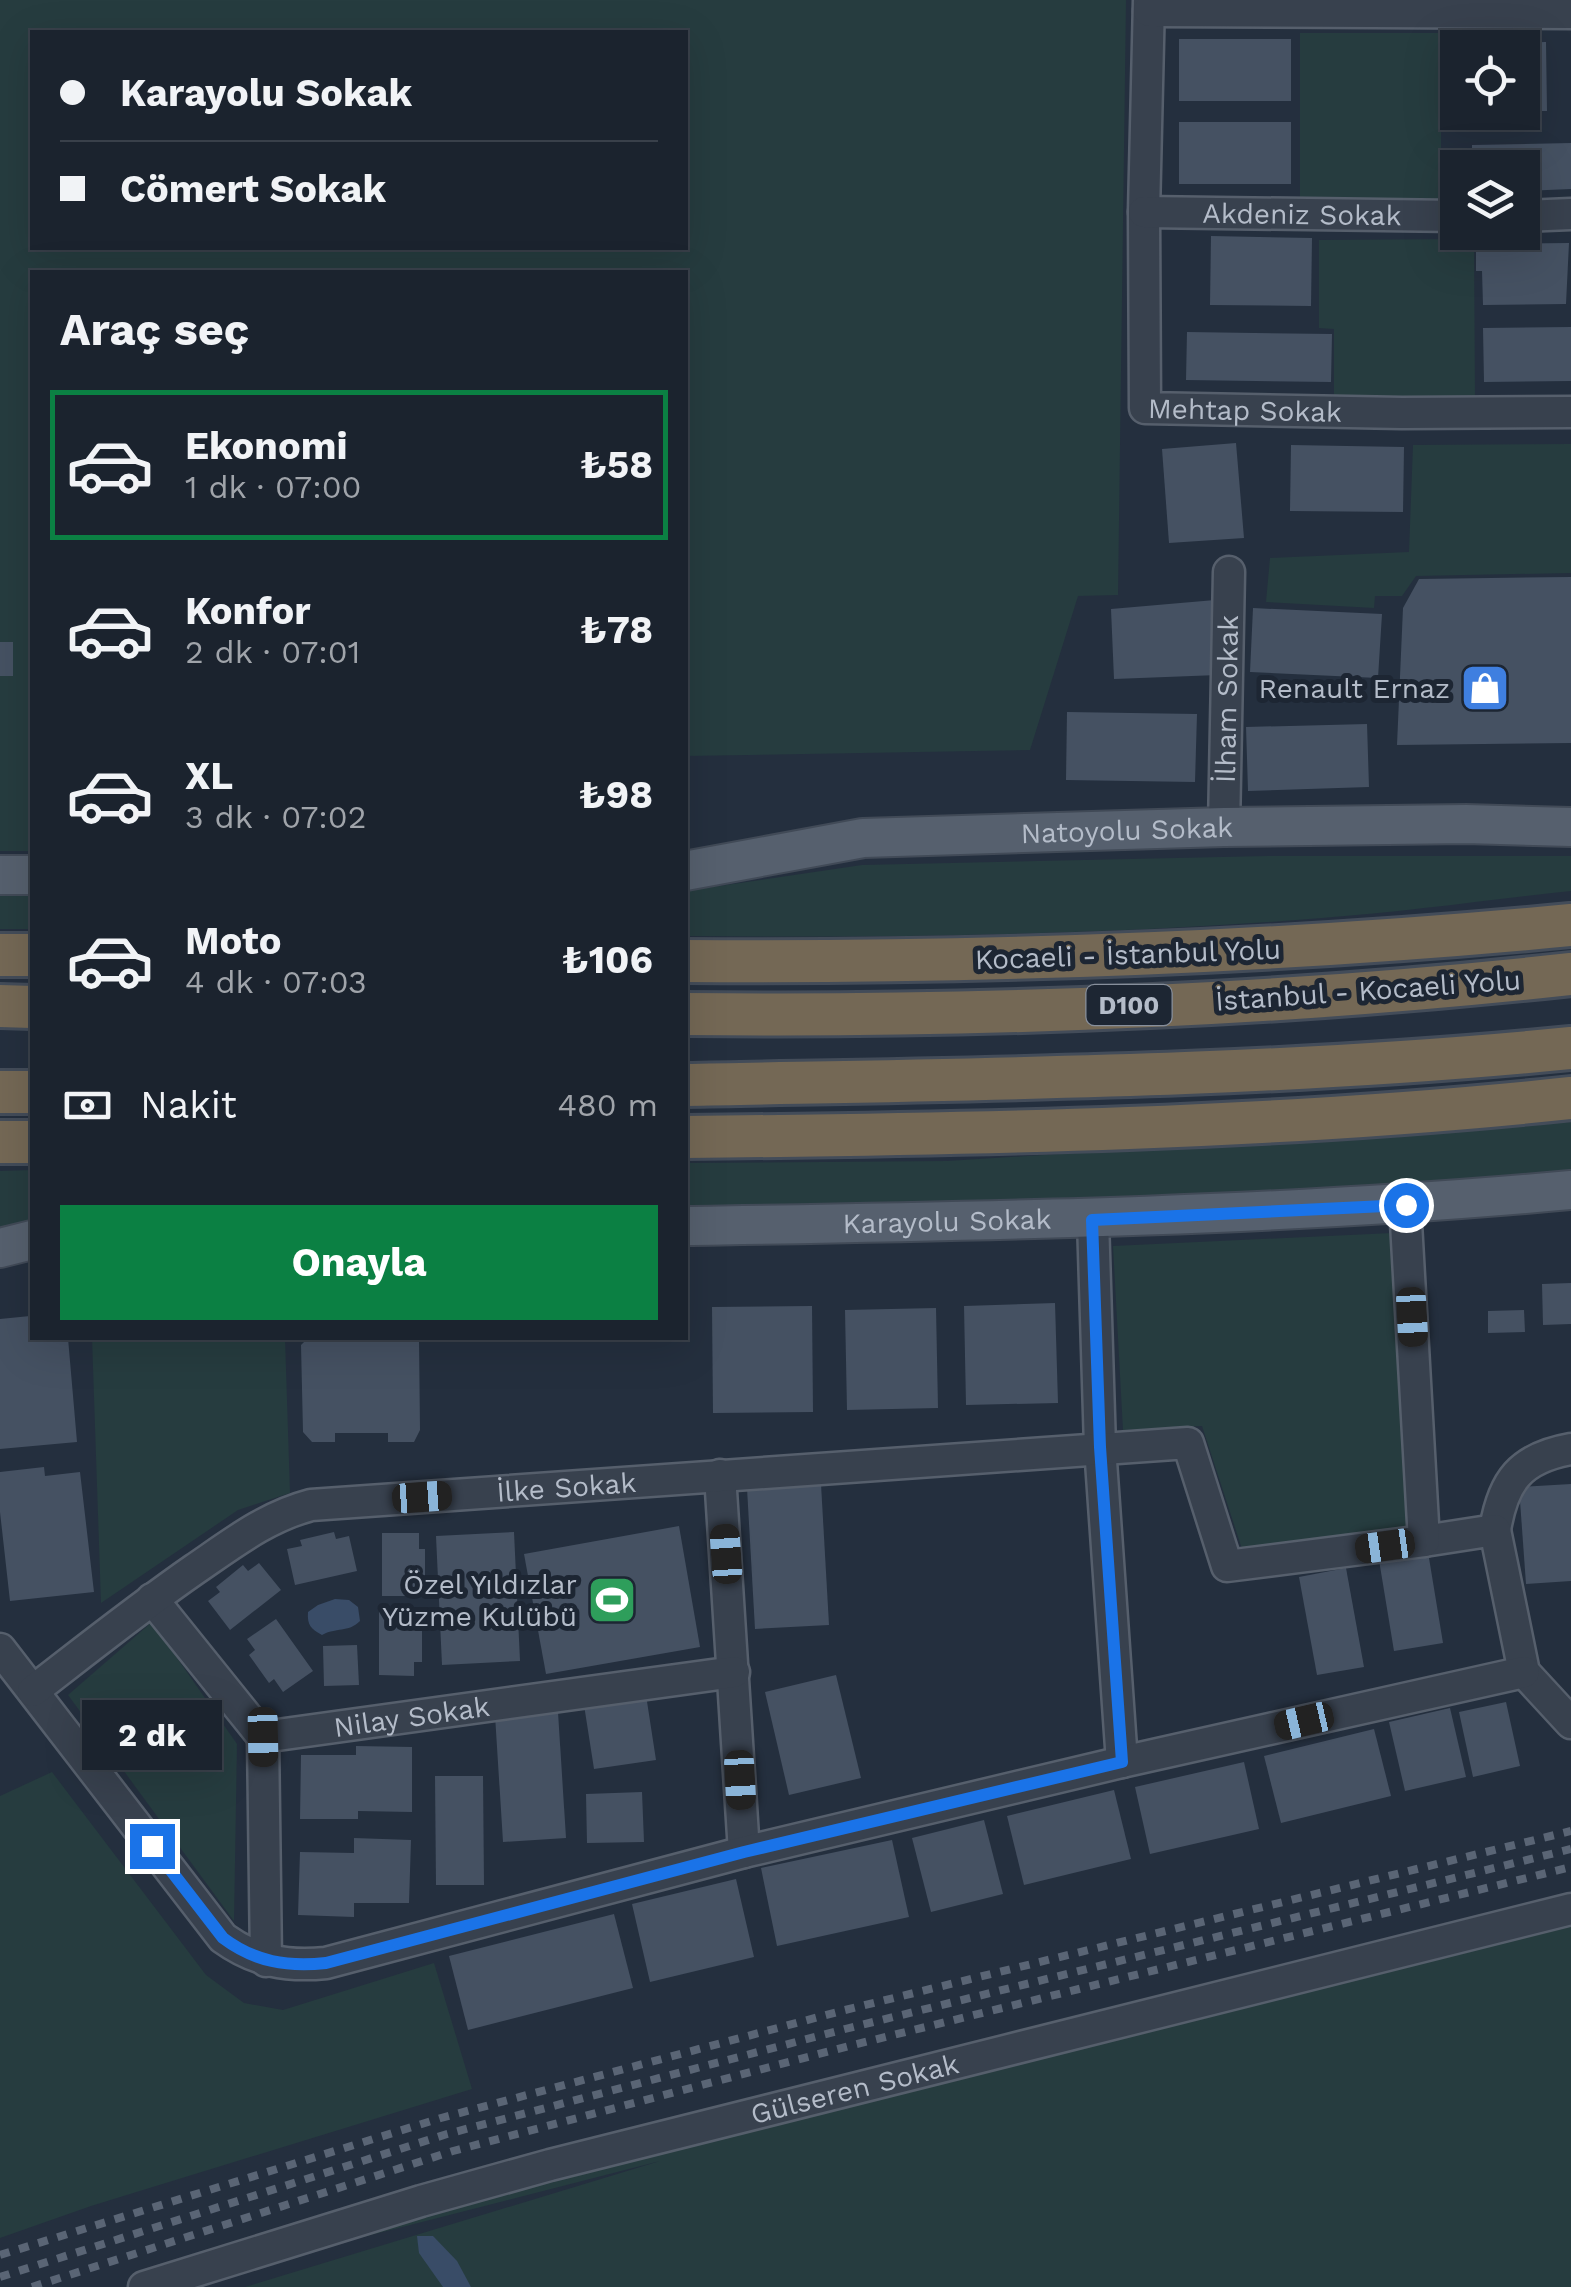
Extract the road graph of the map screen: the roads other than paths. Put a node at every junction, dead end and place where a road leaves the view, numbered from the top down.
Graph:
1 (1149, 6) edge
2 (1571, 13) edge
3 (1144, 212) junction
4 (1571, 214) edge
5 (1540, 215) edge
6 (1440, 216) edge
7 (1571, 412) edge
8 (1229, 572) dead end
9 (1224, 827) junction
10 (1571, 827) edge
11 (688, 870) edge
12 (0, 875) edge
13 (30, 876) edge
14 (1571, 925) edge
15 (0, 955) edge
16 (30, 955) edge
17 (688, 961) edge
18 (1571, 974) edge
19 (0, 1006) edge
20 (30, 1007) edge
21 (688, 1014) edge
22 (1571, 1048) edge
23 (688, 1085) edge
24 (0, 1092) edge
25 (30, 1092) edge
26 (1571, 1098) edge
27 (688, 1137) edge
28 (0, 1142) edge
29 (30, 1142) edge
30 (1571, 1190) edge
31 (1406, 1205) junction
32 (1092, 1220) junction
33 (688, 1226) edge
34 (30, 1240) edge
35 (0, 1248) edge
36 (1100, 1447) junction
37 (1571, 1449) edge
38 (720, 1475) junction
39 (1494, 1530) junction
40 (1424, 1541) junction
41 (152, 1599) junction
42 (0, 1649) edge
43 (734, 1672) junction
44 (1524, 1672) junction
45 (33, 1691) junction
46 (1571, 1723) edge
47 (263, 1737) junction
48 (1122, 1762) junction
49 (744, 1852) junction
50 (1571, 1908) edge
51 (266, 1960) junction
52 (144, 2287) edge

1 - 2 street
1 - 3 street, Mehtap Sokak
3 - 6 street, Akdeniz Sokak
3 - 7 street, Mehtap Sokak
4 - 5 street
8 - 9 street, İlham Sokak
9 - 10 main road, Natoyolu Sokak
9 - 11 main road, Natoyolu Sokak
12 - 13 main road
14 - 17 highway, Kocaeli - İstanbul Yolu / D100
15 - 16 highway
18 - 21 highway, İstanbul - Kocaeli Yolu / D100
19 - 20 highway
22 - 23 highway
24 - 25 highway
26 - 27 highway
28 - 29 highway
30 - 31 main road, Karayolu Sokak
31 - 32 main road, Karayolu Sokak
31 - 40 street
32 - 33 main road, Karayolu Sokak
32 - 36 street
34 - 35 main road
36 - 38 street, İlke Sokak
36 - 40 street, İlke Sokak
36 - 48 street
37 - 39 street
38 - 41 street, İlke Sokak
38 - 43 street
39 - 40 street
39 - 44 street
41 - 45 street, İlke Sokak
41 - 47 street
42 - 45 street
43 - 47 street, Nilay Sokak
43 - 49 street
44 - 46 street
44 - 48 street
45 - 51 street
47 - 51 street
48 - 49 street
49 - 51 street
50 - 52 street, Gülseren Sokak

